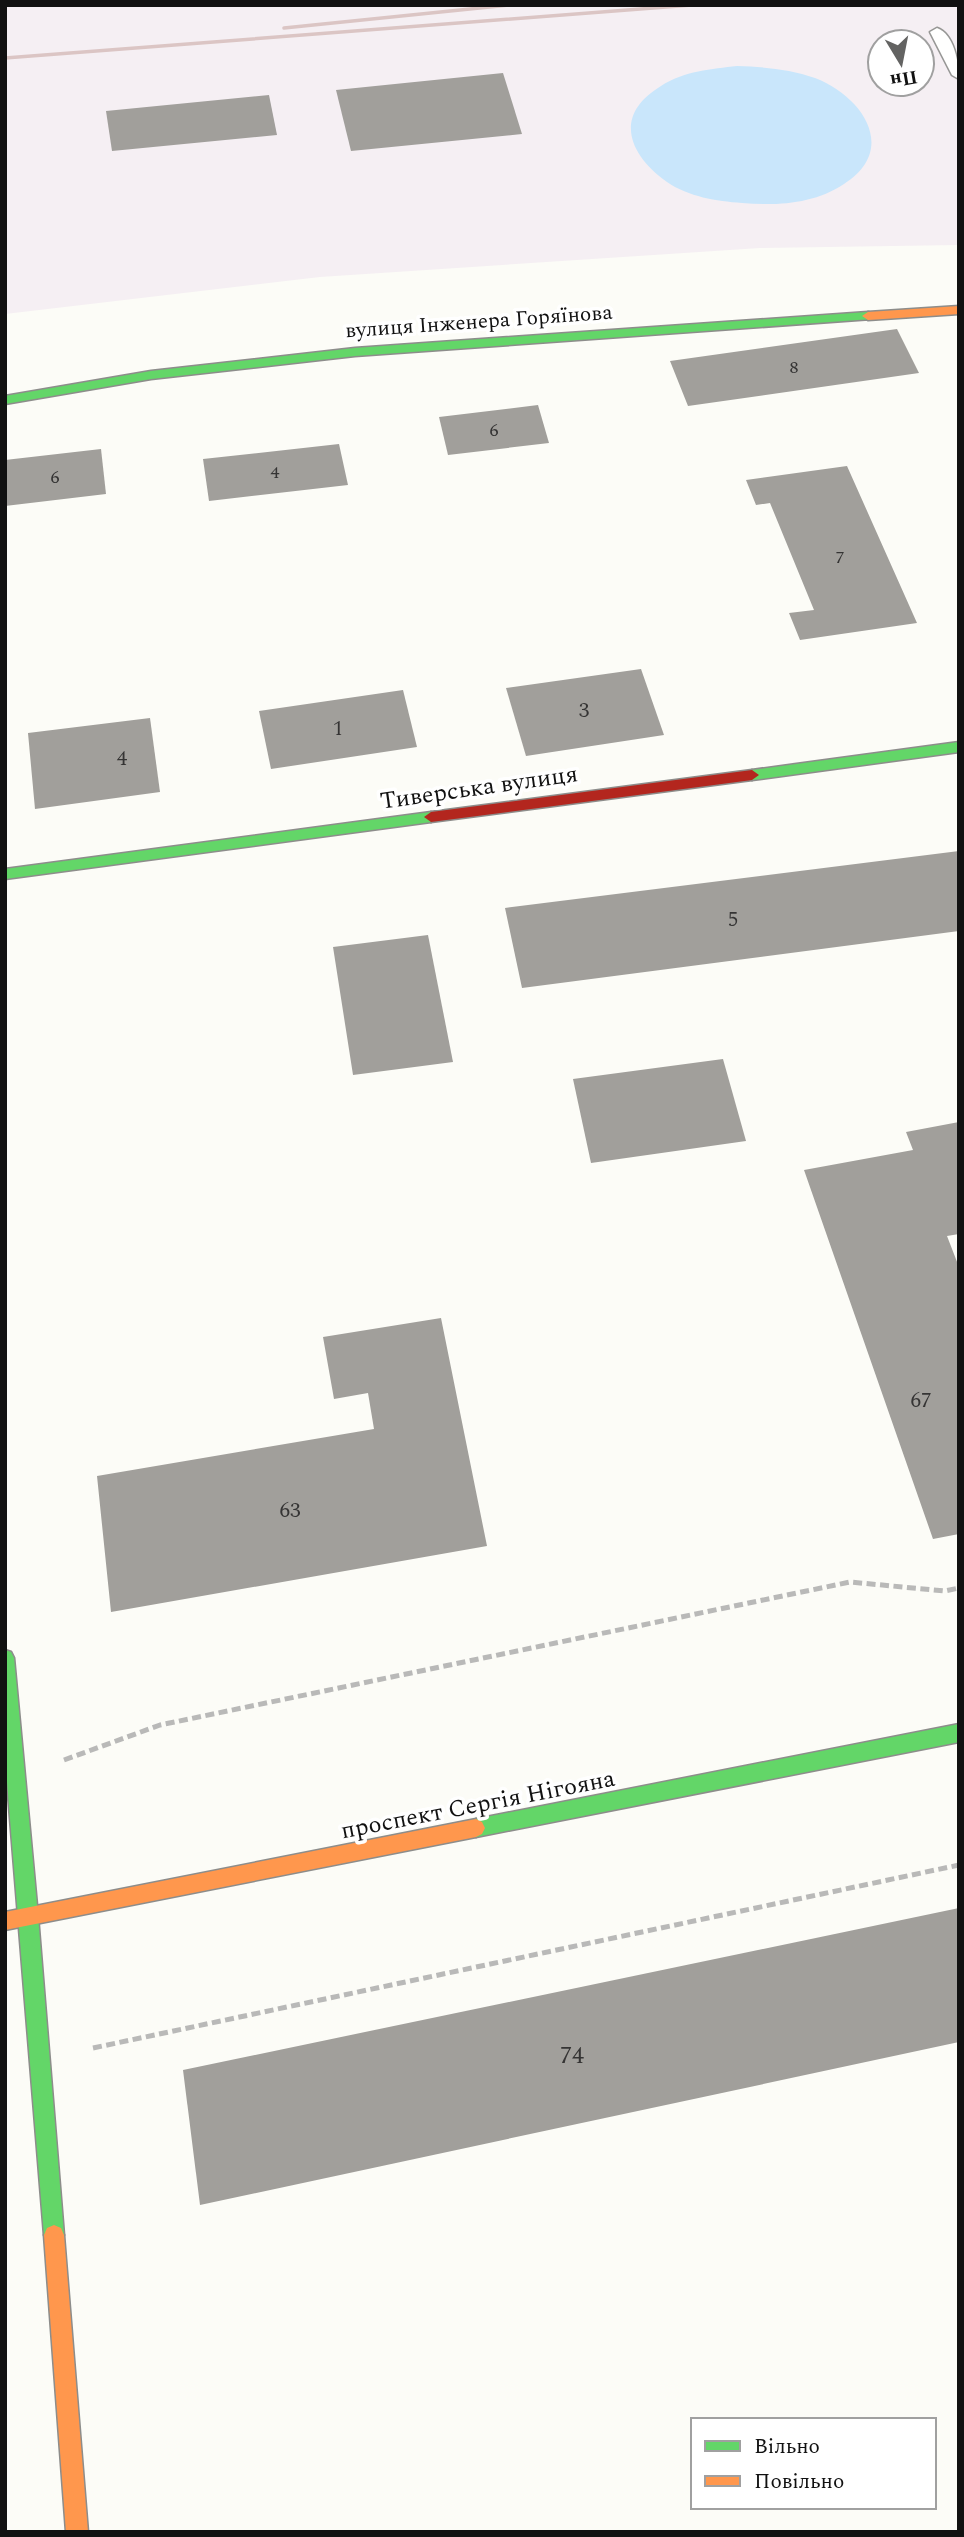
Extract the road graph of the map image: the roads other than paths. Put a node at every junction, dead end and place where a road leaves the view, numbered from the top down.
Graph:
1 (937, 32) dead end
2 (959, 75) edge
3 (959, 310) edge
4 (5, 400) edge
5 (959, 747) edge
6 (5, 874) edge
7 (5, 1658) edge
8 (959, 1733) edge
9 (29, 1916) junction
10 (5, 1921) edge
11 (78, 2532) edge

1 - 2 lane
3 - 4 main road, вулиця Інженера Горяїнова
5 - 6 main road, Тиверська вулиця
7 - 9 main road
8 - 9 main road, проспект Сергія Нігояна
9 - 10 main road, проспект Сергія Нігояна
9 - 11 main road

